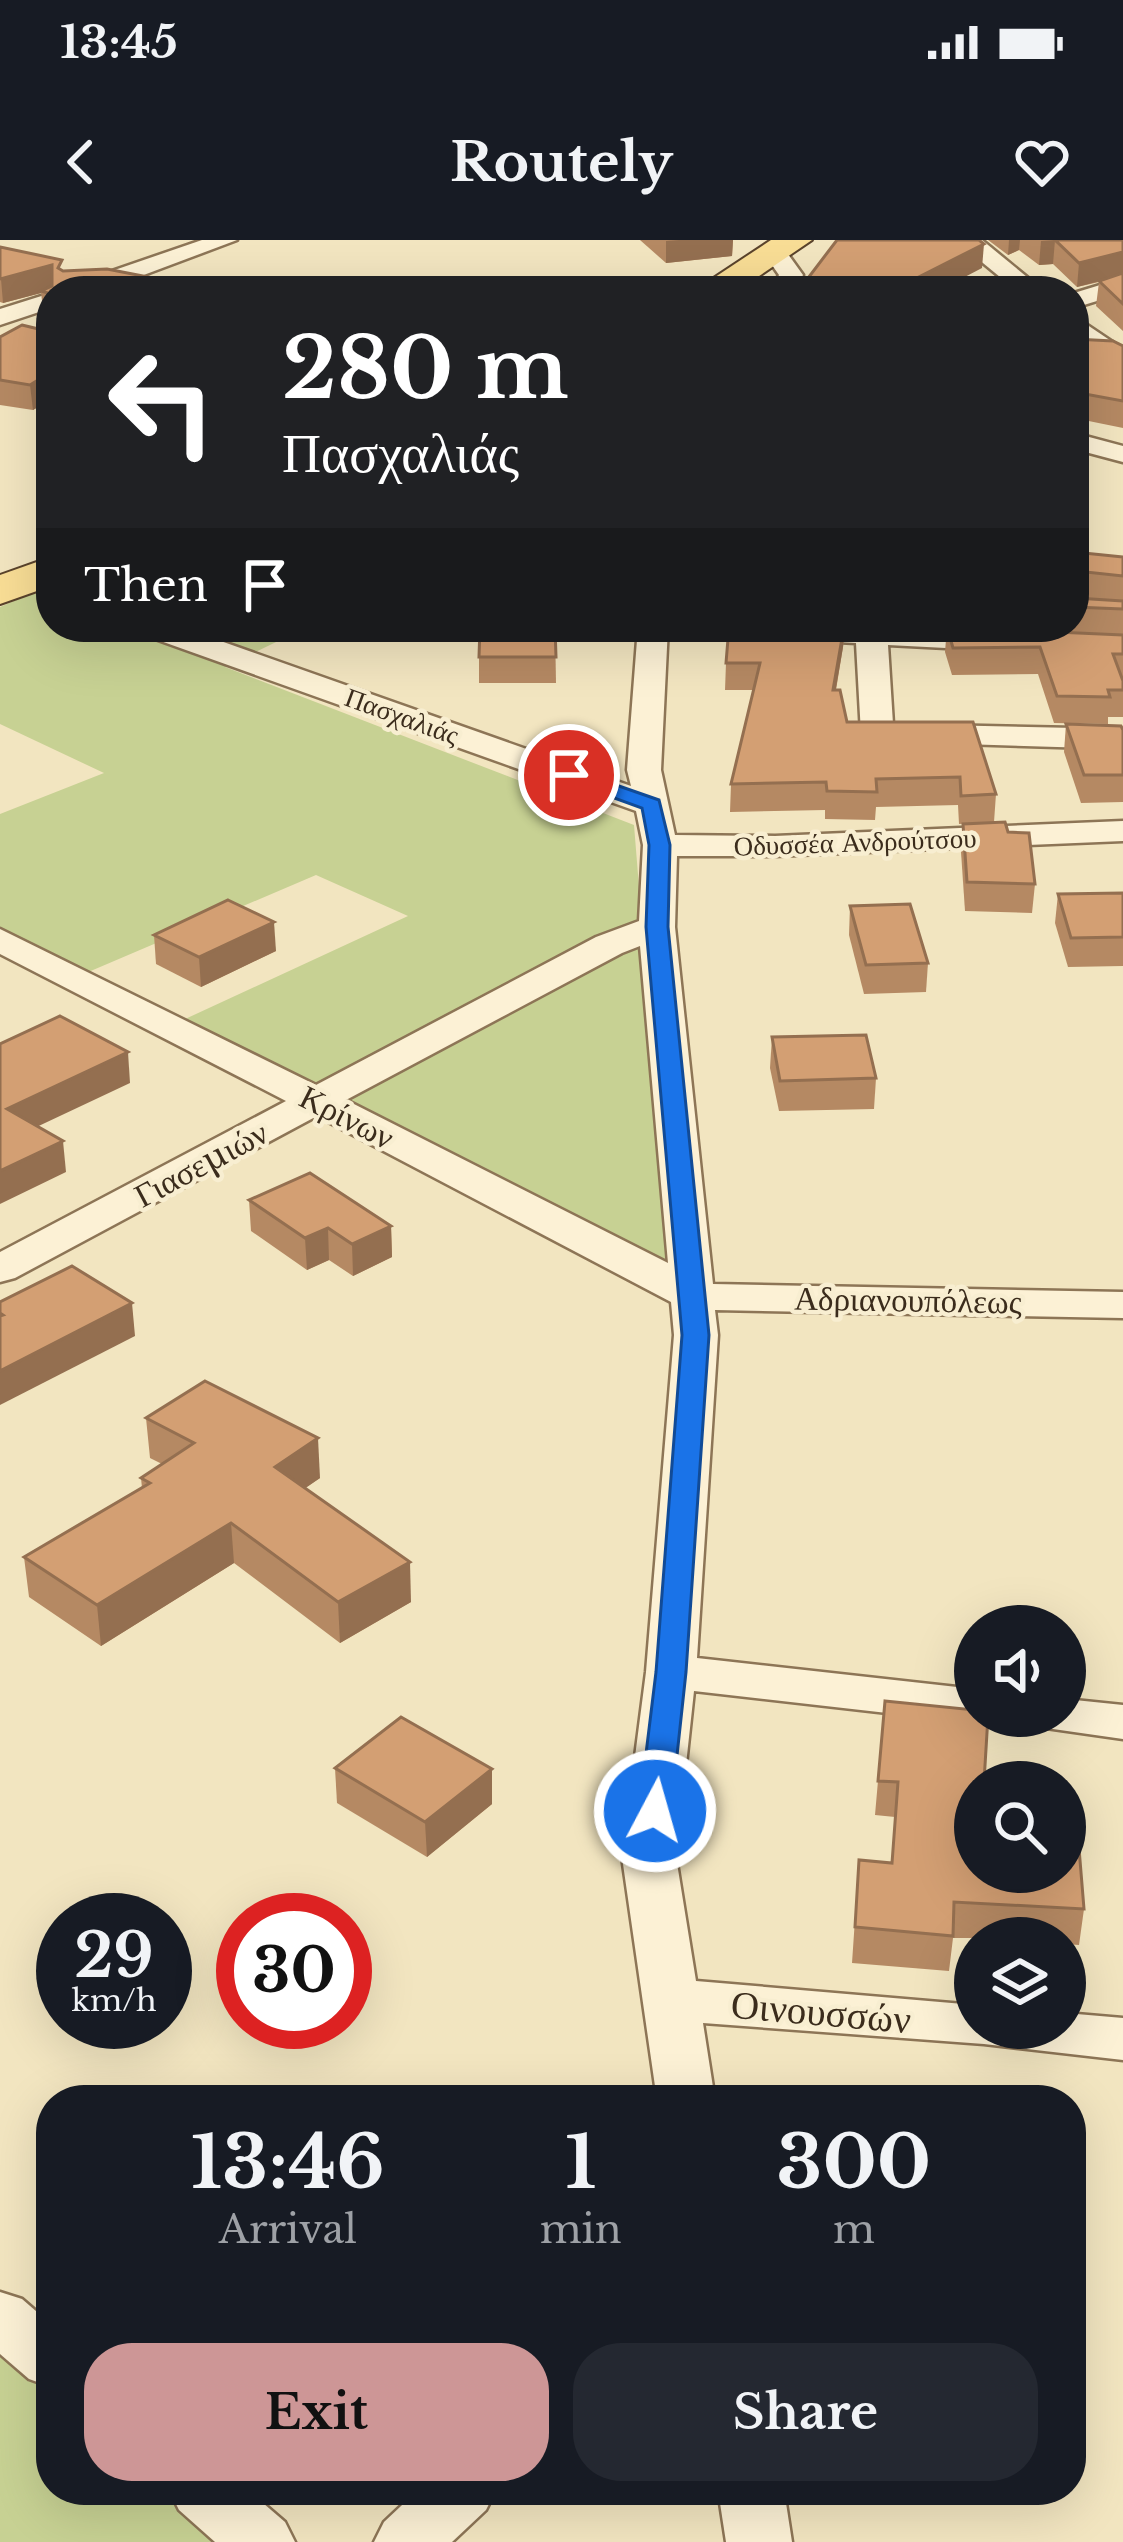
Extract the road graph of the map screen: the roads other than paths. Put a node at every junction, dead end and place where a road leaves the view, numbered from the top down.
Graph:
1 (225, 240) edge
2 (967, 240) edge
3 (786, 247) edge
4 (121, 276) edge
5 (737, 276) edge
6 (1013, 276) edge
7 (1123, 285) edge
8 (1089, 296) edge
9 (36, 309) edge
10 (6, 327) edge
11 (1089, 336) edge
12 (1089, 359) edge
13 (1123, 363) edge
14 (1089, 445) edge
15 (1123, 454) edge
16 (194, 642) edge
17 (652, 642) edge
18 (872, 642) edge
19 (1034, 642) edge
20 (1123, 648) edge
21 (1123, 739) edge
22 (652, 805) junction
23 (1123, 831) edge
24 (660, 845) junction
25 (657, 927) junction
26 (0, 940) edge
27 (318, 1102) junction
28 (0, 1269) edge
29 (693, 1297) junction
30 (1123, 1305) edge
31 (671, 1672) junction
32 (954, 1704) edge
33 (1086, 1718) edge
34 (1123, 1721) edge
35 (668, 1999) junction
36 (954, 2024) edge
37 (1086, 2036) edge
38 (1123, 2039) edge
39 (683, 2085) edge
40 (0, 2317) edge
41 (36, 2348) edge
42 (219, 2505) edge
43 (447, 2505) edge
44 (754, 2505) edge
45 (262, 2542) edge
46 (407, 2542) edge
47 (760, 2542) edge

1 - 4 street
2 - 6 street
3 - 5 main road
7 - 8 street
9 - 10 street
11 - 13 street
12 - 13 street
14 - 15 street
16 - 22 street, Πασχαλιάς
17 - 22 street
18 - 21 street
19 - 20 street
22 - 24 street
23 - 24 street, Οδυσσέα Ανδρούτσου
24 - 25 street
25 - 27 street, Γιασεμιών
25 - 29 street
26 - 27 street, Κρίνων
27 - 28 street, Γιασεμιών
27 - 29 street, Κρίνων
29 - 30 street, Αδριανουπόλεως
29 - 31 street
31 - 32 street
31 - 35 street
33 - 34 street
35 - 36 street, Οινουσσών
35 - 39 street
37 - 38 street
40 - 41 street
42 - 45 street
43 - 46 street
44 - 47 street

